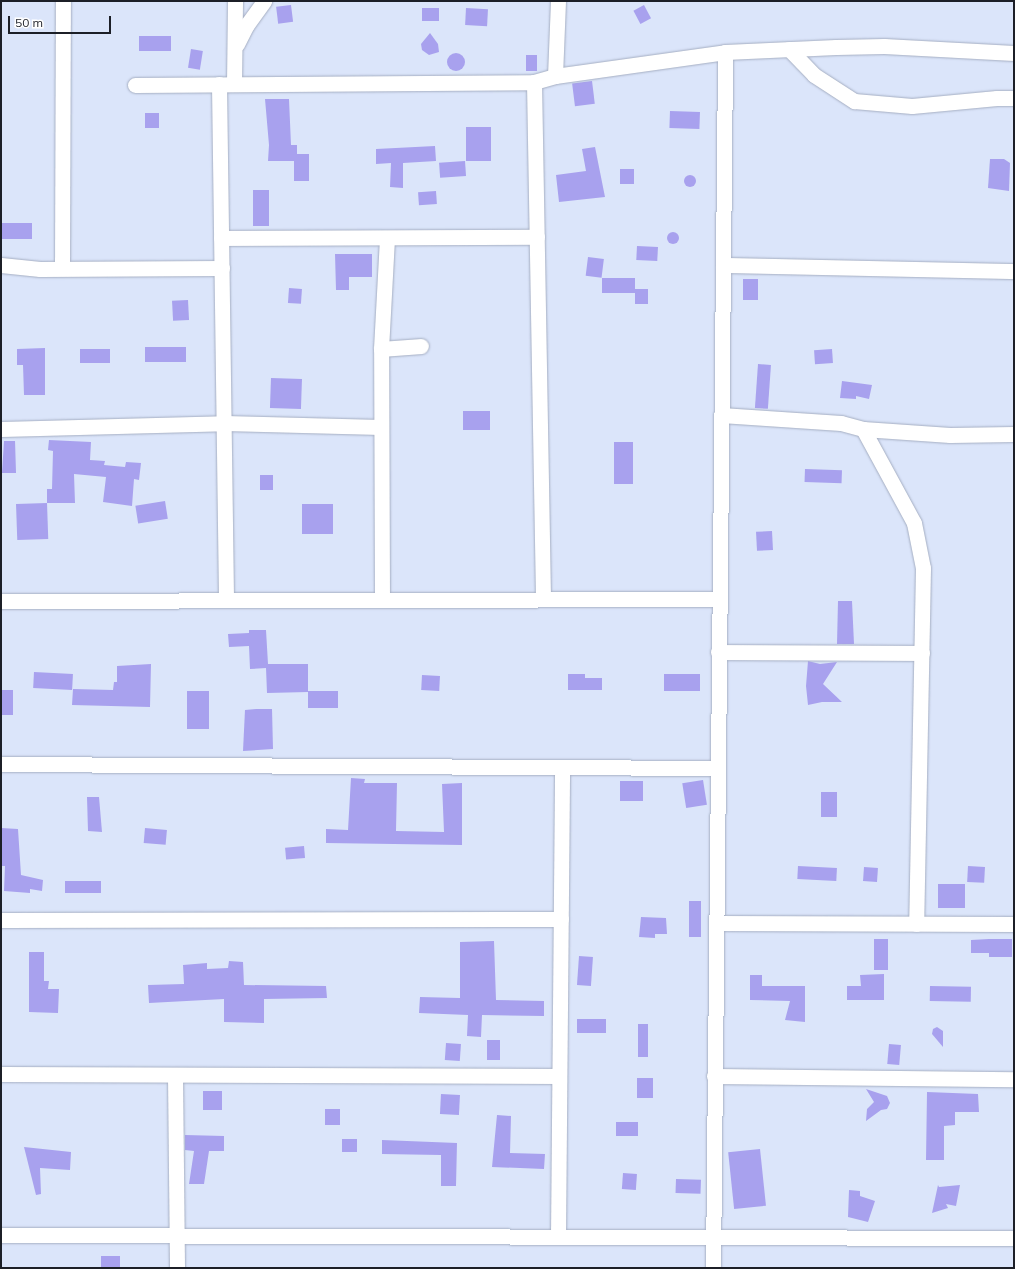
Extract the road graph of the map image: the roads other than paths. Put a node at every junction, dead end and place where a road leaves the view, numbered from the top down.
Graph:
1 (63, 1) edge
2 (235, 1) edge
3 (264, 1) edge
4 (558, 1) edge
5 (235, 48) junction
6 (789, 49) junction
7 (725, 52) junction
8 (1014, 53) edge
9 (555, 76) junction
10 (534, 82) junction
11 (219, 84) junction
12 (234, 84) junction
13 (135, 85) dead end
14 (1014, 98) edge
15 (537, 237) junction
16 (221, 238) junction
17 (387, 238) junction
18 (1, 265) edge
19 (722, 265) junction
20 (62, 267) junction
21 (222, 268) junction
22 (1014, 271) edge
23 (421, 346) dead end
24 (381, 349) junction
25 (721, 415) junction
26 (224, 423) junction
27 (381, 427) junction
28 (1, 429) edge
29 (863, 429) junction
30 (1014, 434) edge
31 (543, 599) junction
32 (718, 599) junction
33 (1, 600) edge
34 (226, 600) junction
35 (382, 600) junction
36 (718, 652) junction
37 (922, 653) junction
38 (1, 764) edge
39 (562, 767) junction
40 (718, 768) junction
41 (561, 919) junction
42 (1, 920) edge
43 (716, 923) junction
44 (916, 924) junction
45 (1014, 924) edge
46 (1, 1074) edge
47 (175, 1075) junction
48 (559, 1076) junction
49 (714, 1076) junction
50 (1014, 1079) edge
51 (1, 1235) edge
52 (178, 1236) junction
53 (558, 1238) junction
54 (711, 1238) junction
55 (1014, 1238) edge
56 (177, 1268) edge
57 (713, 1268) edge

1 - 20 street
2 - 5 street
3 - 5 street
4 - 9 street
5 - 12 street
6 - 7 street
6 - 8 street
6 - 14 street
7 - 9 street
7 - 19 street
9 - 10 street
10 - 12 street
10 - 15 street
11 - 12 street
11 - 13 street
11 - 16 street
15 - 17 street
15 - 31 street
16 - 17 street
16 - 21 street
17 - 24 street
18 - 20 street
19 - 22 street
19 - 25 street
20 - 21 street
21 - 26 street
23 - 24 street
24 - 27 street
25 - 29 street
25 - 32 street
26 - 27 street
26 - 28 street
26 - 34 street
27 - 35 street
29 - 30 street
29 - 37 street
31 - 32 street
31 - 35 street
32 - 36 street
33 - 34 street
34 - 35 street
36 - 37 street
36 - 40 street
37 - 44 street
38 - 39 street
39 - 40 street
39 - 41 street
40 - 43 street
41 - 42 street
41 - 48 street
43 - 44 street
43 - 49 street
44 - 45 street
46 - 47 street
47 - 48 street
47 - 52 street
48 - 53 street
49 - 50 street
49 - 54 street
51 - 52 street
52 - 53 street
52 - 56 street
53 - 54 street
54 - 55 street
54 - 57 street

